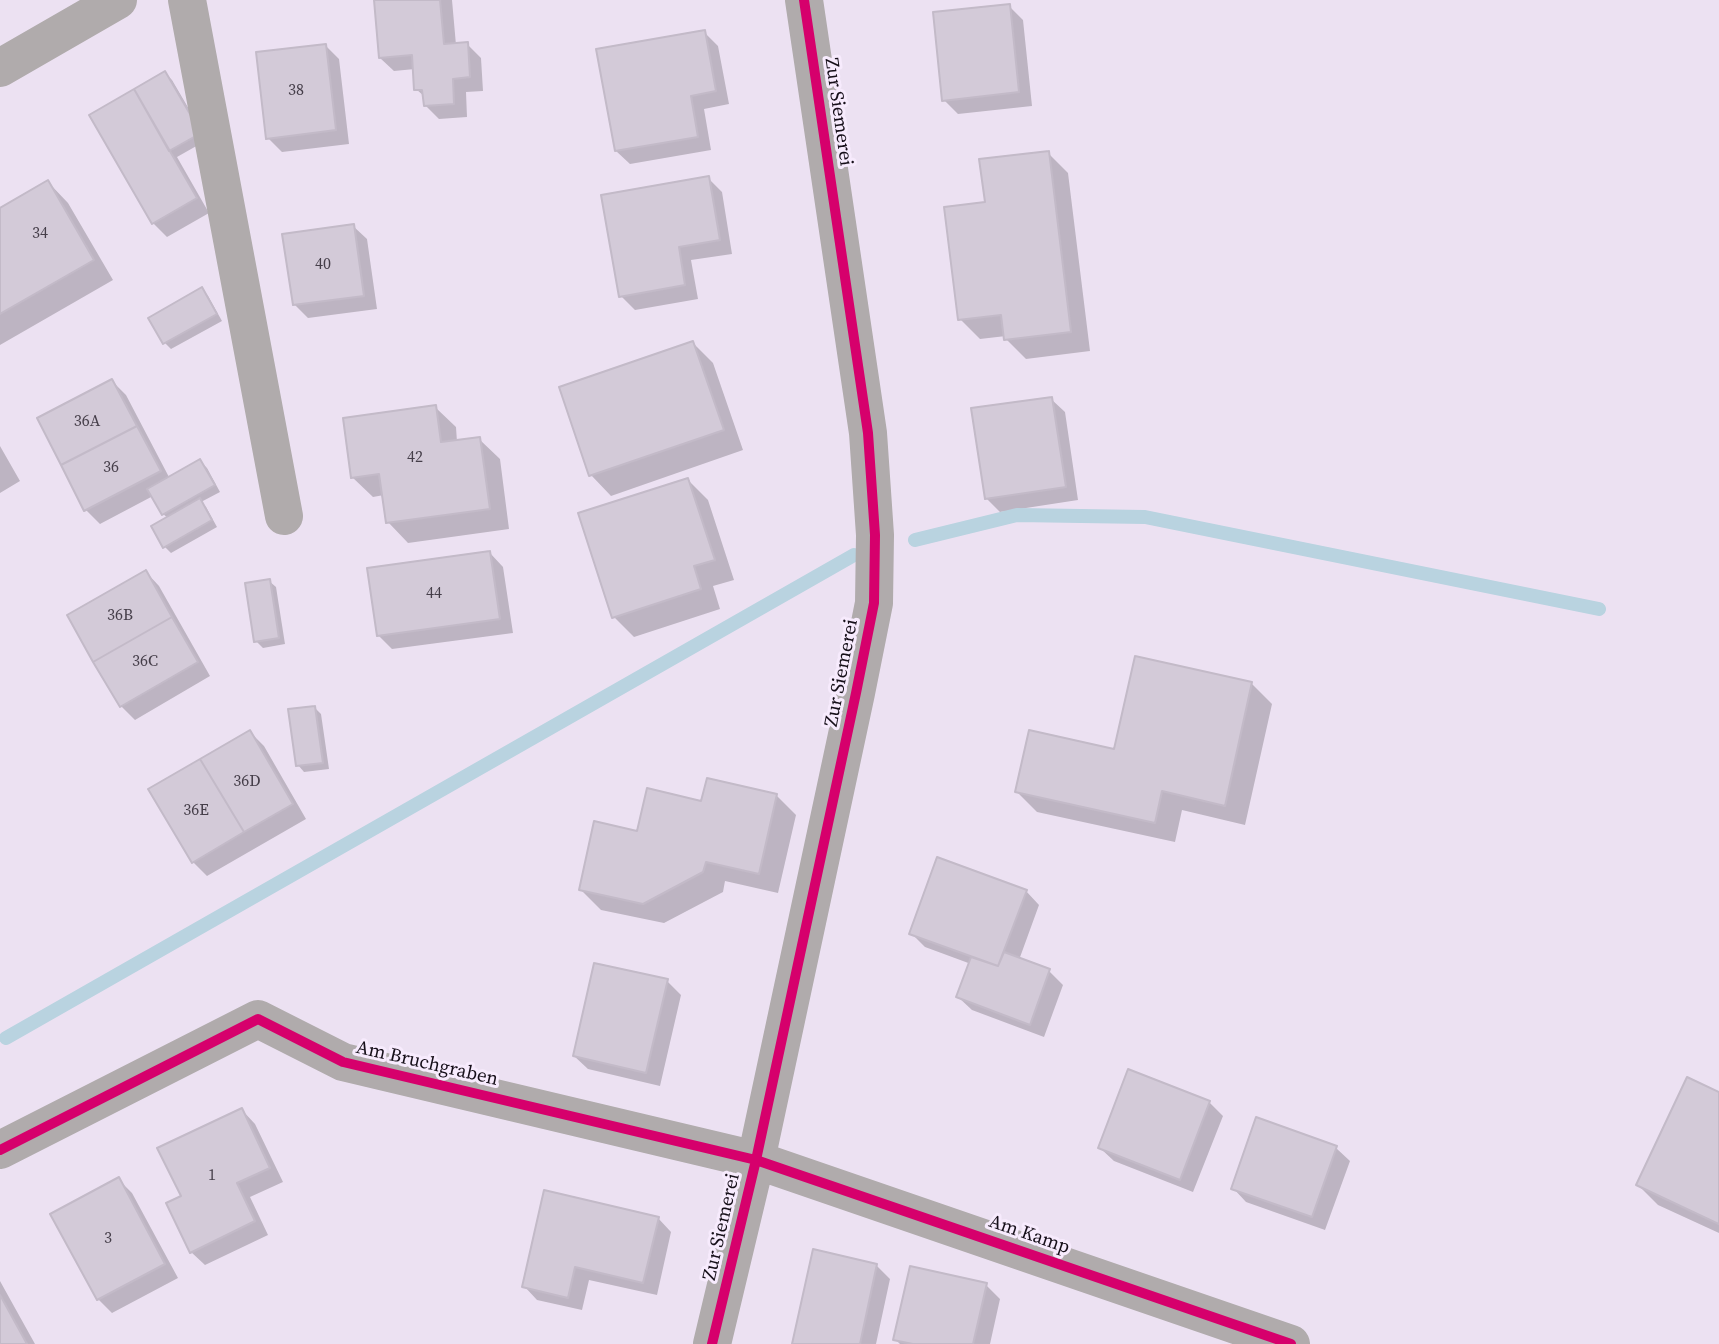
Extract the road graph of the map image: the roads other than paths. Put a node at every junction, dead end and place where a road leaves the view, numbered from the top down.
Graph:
1 (118, 0) edge
2 (187, 0) edge
3 (804, 0) edge
4 (0, 68) edge
5 (284, 516) dead end
6 (0, 1150) edge
7 (755, 1160) junction
8 (712, 1344) edge
9 (1292, 1344) edge

1 - 4 street
2 - 5 street
3 - 7 street, Zur Siemerei
6 - 7 street, Am Bruchgraben
7 - 8 street, Zur Siemerei
7 - 9 street, Am Kamp

